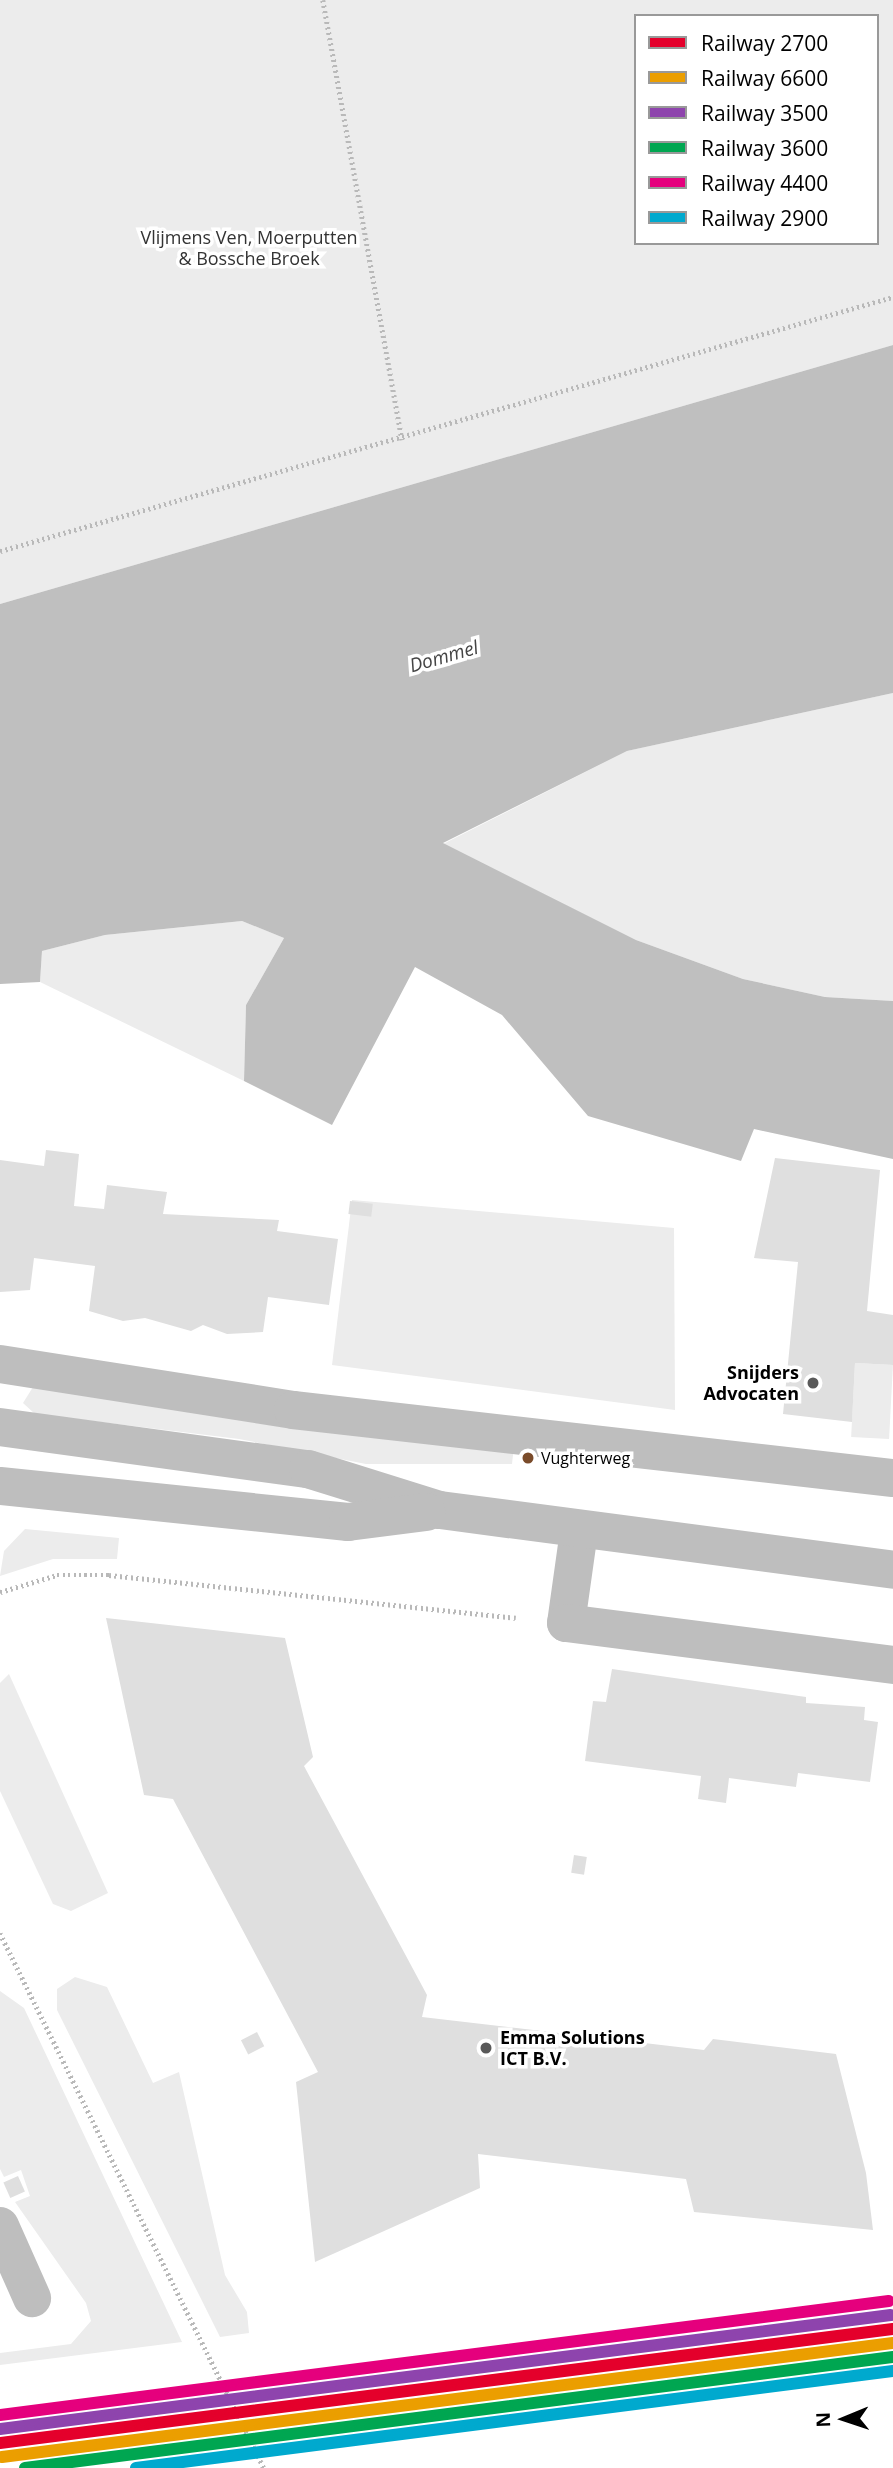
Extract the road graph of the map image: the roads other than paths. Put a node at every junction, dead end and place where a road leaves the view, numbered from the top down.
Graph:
1 (0, 1364) edge
2 (0, 1427) edge
3 (893, 1478) edge
4 (0, 1486) edge
5 (440, 1510) junction
6 (579, 1531) junction
7 (893, 1570) edge
8 (893, 1665) edge
9 (0, 2226) edge
10 (32, 2298) dead end

1 - 3 main road
2 - 5 main road
4 - 5 main road
5 - 6 main road
6 - 7 main road
6 - 8 main road
9 - 10 main road

